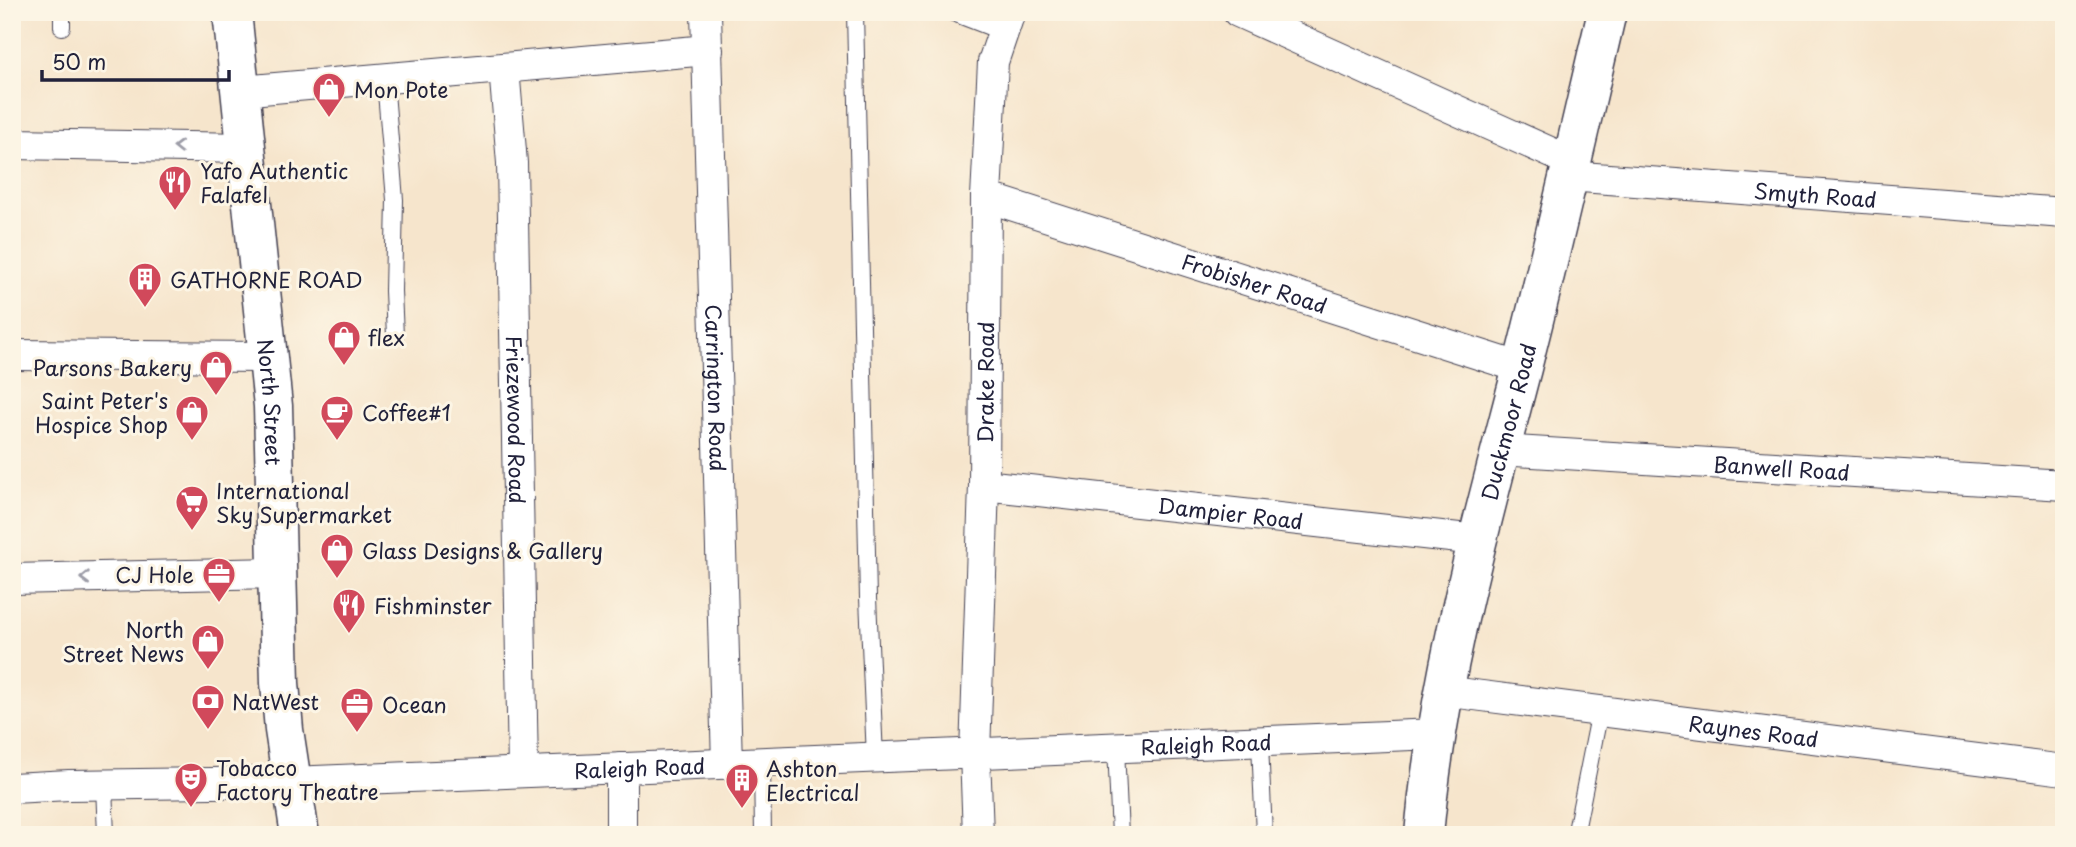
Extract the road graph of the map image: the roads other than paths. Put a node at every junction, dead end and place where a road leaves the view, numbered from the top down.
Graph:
1 (232, 12) edge
2 (706, 12) edge
3 (855, 12) edge
4 (951, 12) edge
5 (1238, 12) edge
6 (1607, 12) edge
7 (1006, 22) edge
8 (708, 50) junction
9 (504, 68) junction
10 (385, 80) junction
11 (240, 91) junction
12 (12, 144) edge
13 (247, 148) junction
14 (1570, 169) junction
15 (986, 197) junction
16 (2064, 214) edge
17 (395, 336) dead end
18 (12, 355) edge
19 (268, 357) junction
20 (1522, 368) junction
21 (1500, 450) junction
22 (984, 485) junction
23 (2064, 485) edge
24 (1477, 540) junction
25 (276, 573) junction
26 (12, 579) edge
27 (1443, 691) junction
28 (1600, 711) junction
29 (1436, 734) junction
30 (1260, 743) junction
31 (1116, 748) junction
32 (975, 754) junction
33 (875, 758) junction
34 (762, 763) junction
35 (727, 764) junction
36 (621, 768) junction
37 (2064, 770) edge
38 (523, 771) junction
39 (291, 782) junction
40 (104, 786) junction
41 (12, 788) edge
42 (1576, 831) dead end
43 (106, 835) edge
44 (300, 835) edge
45 (621, 835) edge
46 (763, 835) edge
47 (978, 835) edge
48 (1120, 835) edge
49 (1264, 835) edge
50 (1424, 835) edge

1 - 11 street, North Street
2 - 8 street, Carrington Road
3 - 33 lane
4 - 7 lane
5 - 14 street, Smyth Road
6 - 14 street, Duckmoor Road
7 - 15 street, Drake Road
8 - 9 street
8 - 35 street, Carrington Road
9 - 10 street
9 - 38 street, Friezewood Road
10 - 11 street
10 - 17 lane
11 - 13 street, North Street
13 -> 12 street
13 - 19 street, North Street
14 - 16 street, Smyth Road
14 - 20 street, Duckmoor Road
15 - 20 street, Frobisher Road
15 - 22 street, Drake Road
18 - 19 street
19 - 25 street, North Street
20 - 21 street, Duckmoor Road
21 - 23 street, Banwell Road
21 - 24 street, Duckmoor Road
22 - 24 street, Dampier Road
22 - 32 street, Drake Road
24 - 27 street, Duckmoor Road
25 -> 26 street
25 - 39 street, North Street
27 - 28 street, Raynes Road
27 - 29 street, Duckmoor Road
28 - 37 street, Raynes Road
28 - 42 lane
29 - 30 street, Raleigh Road
29 - 50 street, Duckmoor Road
30 - 31 street, Raleigh Road
30 - 49 lane
31 - 32 street, Raleigh Road
31 - 48 lane
32 - 33 street, Raleigh Road
32 - 47 street, Drake Road
33 - 34 street, Raleigh Road
34 - 35 street, Raleigh Road
34 - 46 lane
35 - 36 street, Raleigh Road
36 - 38 street, Raleigh Road
36 - 45 street
38 - 39 street, Raleigh Road
39 - 40 street, Raleigh Road
39 - 44 street, North Street
40 - 41 street, Raleigh Road
40 - 43 lane

